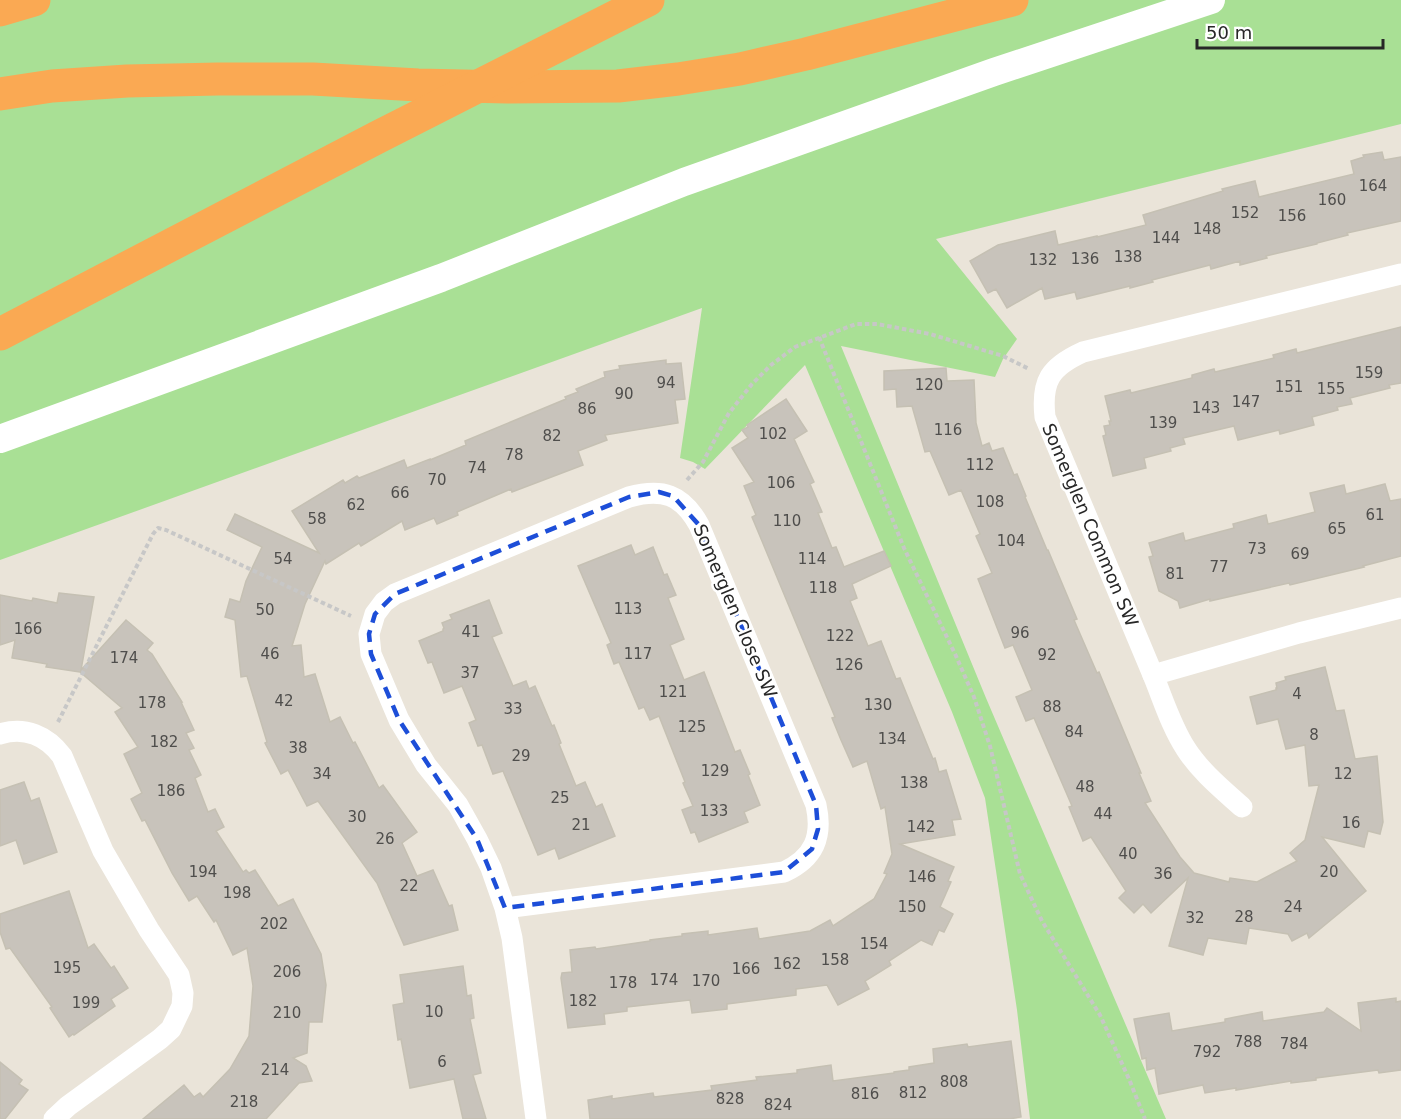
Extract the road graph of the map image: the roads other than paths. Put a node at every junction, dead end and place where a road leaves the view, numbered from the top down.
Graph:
1 (34, 0) edge
2 (648, 0) edge
3 (1012, 0) edge
4 (1211, 0) edge
5 (0, 10) edge
6 (0, 94) edge
7 (1401, 274) edge
8 (0, 334) edge
9 (0, 439) edge
10 (1401, 608) edge
11 (1153, 675) junction
12 (0, 734) edge
13 (1242, 807) dead end
14 (505, 908) junction
15 (54, 1119) edge
16 (536, 1119) edge

1 - 5 highway
2 - 8 highway
3 - 6 highway
4 - 9 main road
7 - 11 street, Somerglen Common SW
10 - 11 street
11 - 13 street, Somerglen Common SW
12 - 15 street
14 - 14 street, Somerglen Close SW
14 - 16 street

